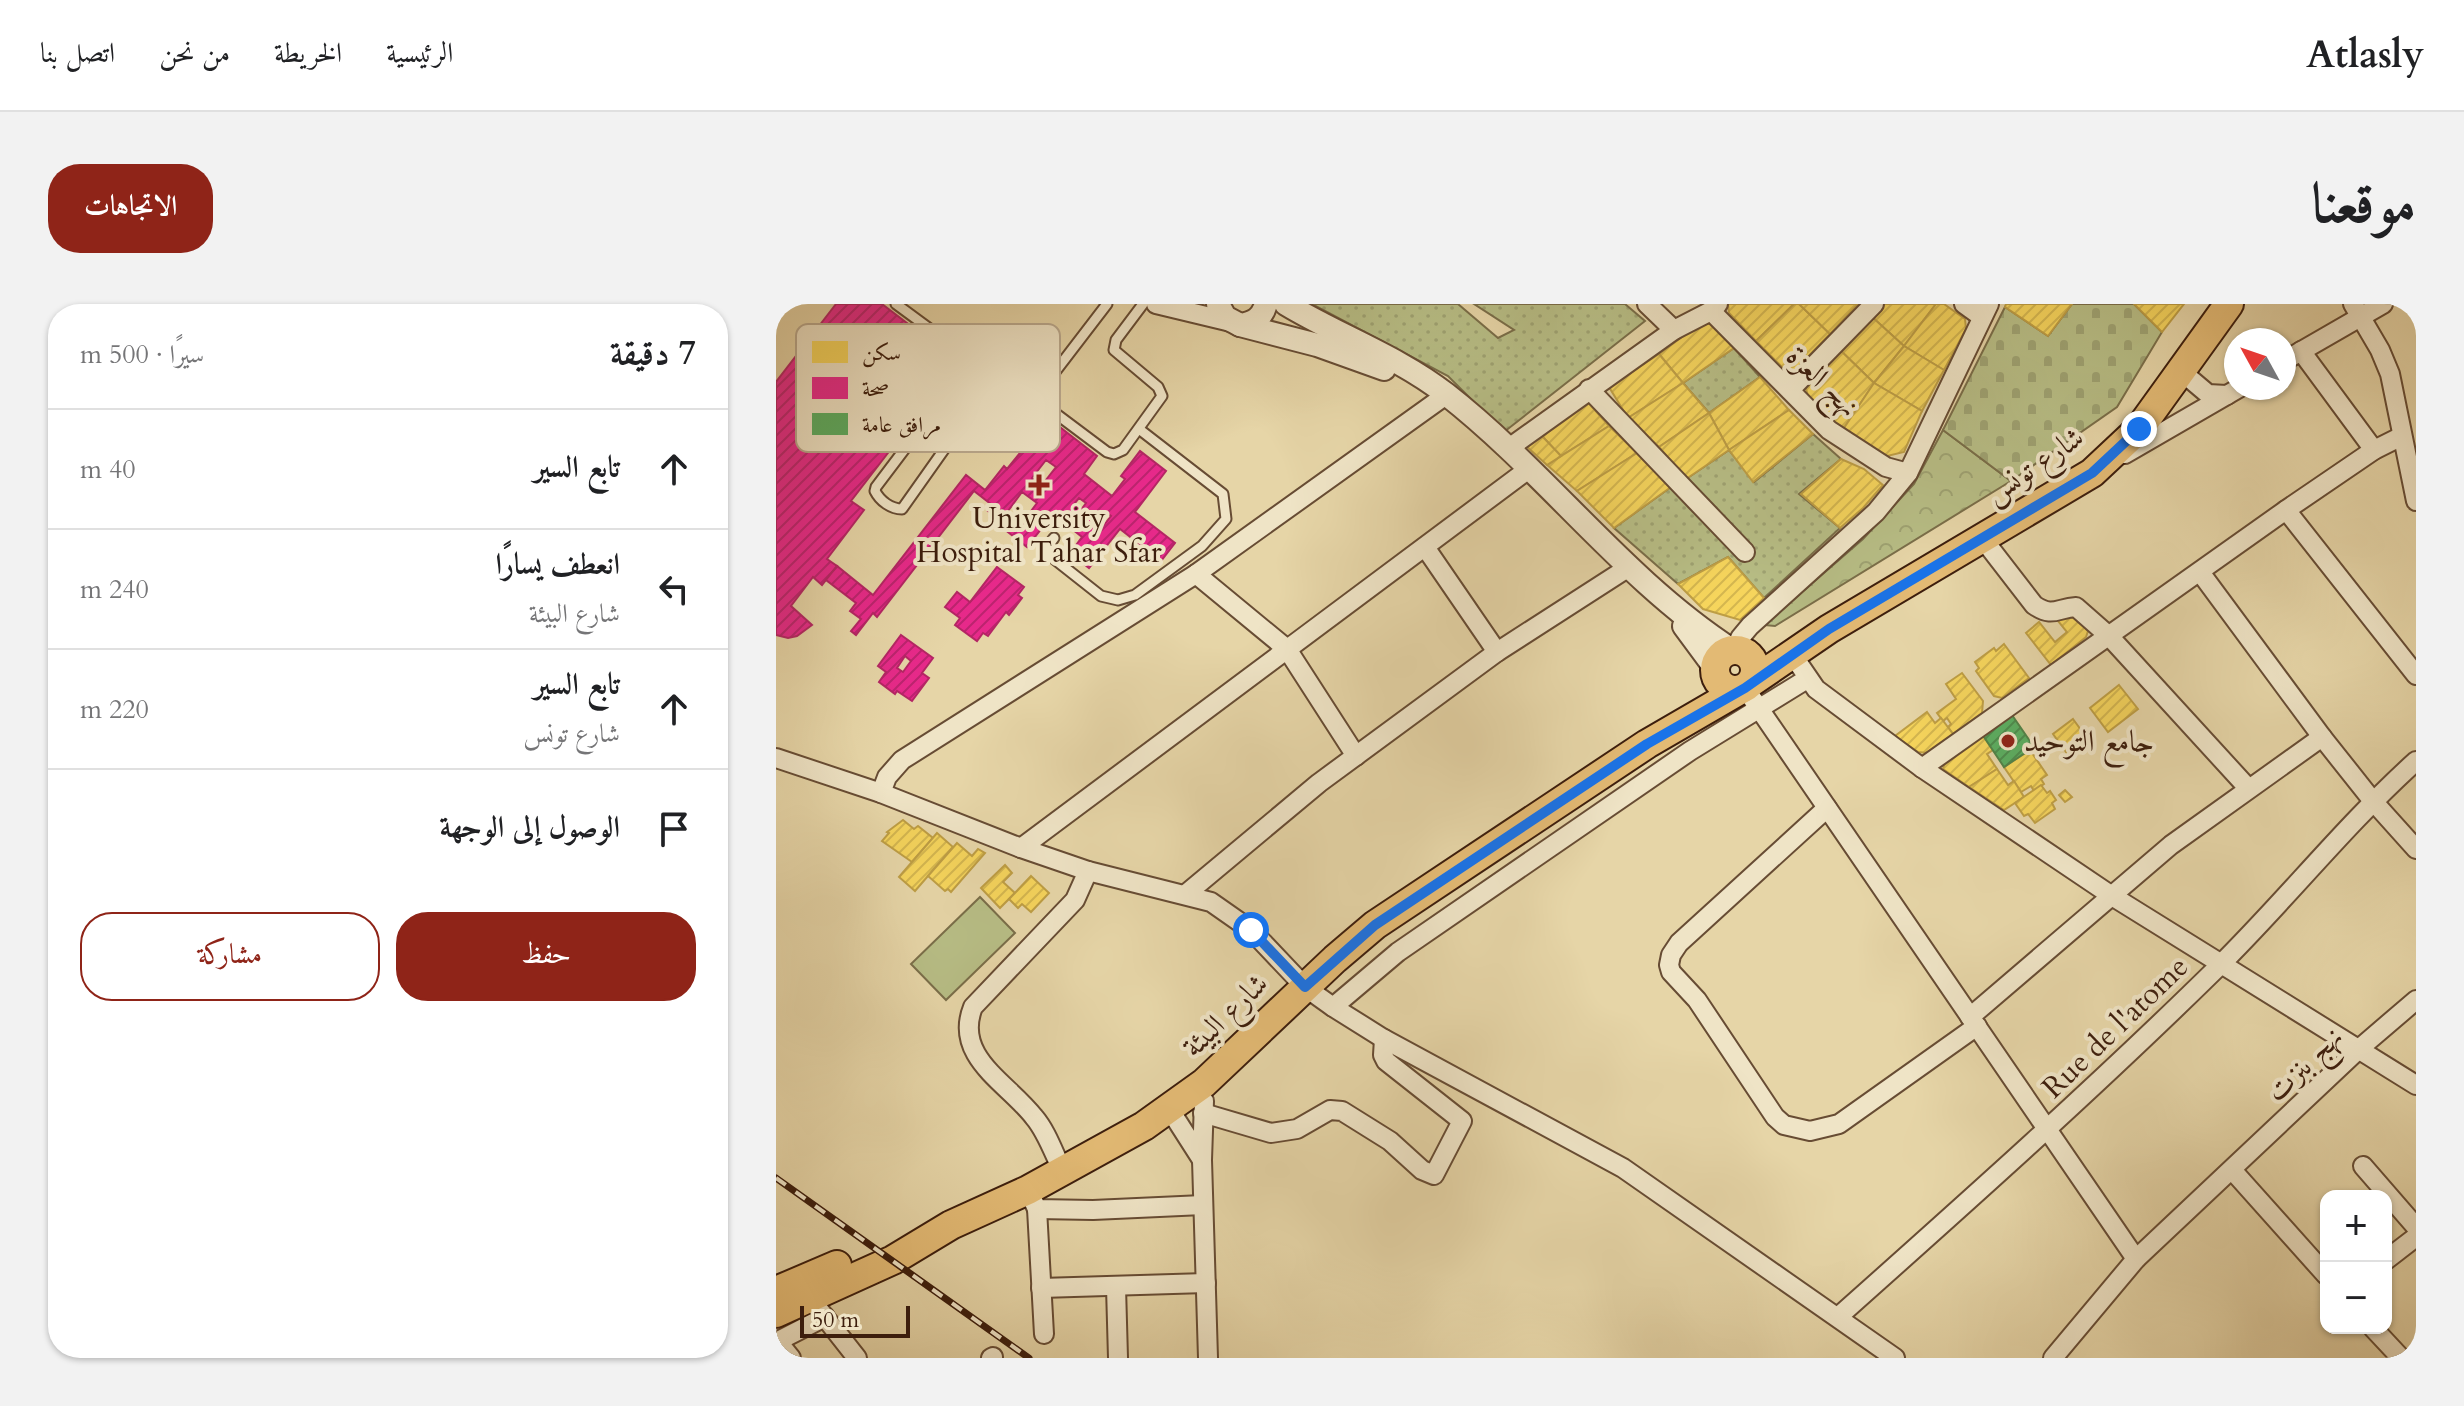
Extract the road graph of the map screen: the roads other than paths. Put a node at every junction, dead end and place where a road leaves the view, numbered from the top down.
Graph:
1 (896, 304) edge
2 (1107, 304) edge
3 (1143, 304) edge
4 (1156, 304) edge
5 (1266, 304) edge
6 (1286, 304) edge
7 (1647, 304) edge
8 (1874, 304) edge
9 (1964, 304) edge
10 (2229, 304) edge
11 (2383, 304) edge
12 (1715, 307) edge
13 (1986, 310) edge
14 (2356, 311) edge
15 (1230, 317) edge
16 (923, 324) edge
17 (1674, 330) junction
18 (2301, 351) junction
19 (2296, 354) edge
20 (1060, 365) edge
21 (2182, 372) junction
22 (1589, 389) junction
23 (1790, 390) junction
24 (2224, 393) edge
25 (1446, 395) junction
26 (2224, 397) edge
27 (1060, 417) edge
28 (1139, 429) junction
29 (2402, 436) junction
30 (1509, 448) junction
31 (2374, 450) junction
32 (902, 452) edge
33 (942, 452) edge
34 (1530, 468) junction
35 (1908, 473) junction
36 (2092, 473) junction
37 (2416, 501) edge
38 (2286, 510) junction
39 (1054, 538) dead end
40 (1983, 539) junction
41 (1425, 547) junction
42 (1745, 552) dead end
43 (1629, 567) junction
44 (2200, 572) junction
45 (1196, 574) junction
46 (1829, 629) junction
47 (2109, 636) junction
48 (1287, 649) junction
49 (1497, 652) junction
50 (1792, 654) junction
51 (1733, 655) junction
52 (2416, 675) edge
53 (1807, 679) junction
54 (1749, 692) junction
55 (2322, 737) junction
56 (1647, 744) junction
57 (1356, 756) junction
58 (776, 758) edge
59 (2416, 761) edge
60 (1922, 768) junction
61 (2248, 788) junction
62 (881, 793) junction
63 (2372, 800) junction
64 (1827, 808) junction
65 (1021, 848) junction
66 (2416, 849) edge
67 (1088, 871) junction
68 (1186, 894) junction
69 (2112, 896) junction
70 (2221, 964) junction
71 (1305, 987) junction
72 (2416, 1000) edge
73 (1333, 1007) junction
74 (1974, 1022) junction
75 (1384, 1039) junction
76 (2360, 1048) junction
77 (1204, 1083) junction
78 (2416, 1085) edge
79 (1170, 1110) junction
80 (1203, 1113) junction
81 (2048, 1130) junction
82 (1202, 1160) junction
83 (2363, 1166) dead end
84 (2233, 1171) junction
85 (1063, 1172) junction
86 (1032, 1200) junction
87 (1203, 1205) junction
88 (951, 1225) junction
89 (2416, 1227) edge
90 (2416, 1237) edge
91 (2392, 1255) edge
92 (2136, 1259) junction
93 (2320, 1268) edge
94 (1206, 1283) junction
95 (1116, 1287) junction
96 (1041, 1288) junction
97 (776, 1291) edge
98 (817, 1307) junction
99 (776, 1313) edge
100 (1838, 1317) junction
101 (1044, 1334) dead end
102 (2379, 1334) edge
103 (777, 1342) edge
104 (791, 1358) edge
105 (857, 1358) edge
106 (1118, 1358) edge
107 (1208, 1358) edge
108 (1895, 1358) edge
109 (2053, 1358) edge
110 (2401, 1358) edge

1 - 16 lane
2 - 20 lane
3 - 28 lane
4 - 15 street
5 - 15 street
6 - 25 street
7 - 17 street
8 - 23 street
9 - 13 street
10 - 21 main road, شارع تونس
11 - 14 street
12 - 17 street
12 - 23 street, نهج العزة
13 - 35 street
14 - 18 street
14 - 29 street
15 - 25 street
17 - 22 street
18 - 19 street
18 - 31 street
21 - 24 street
21 - 36 main road, شارع تونس
22 - 30 street
22 - 42 street
23 - 35 street, نهج العزة
25 - 30 street
25 - 45 street
26 - 36 street
27 - 28 lane
28 - 39 lane
29 - 31 street
29 - 37 street
30 - 34 street
31 - 38 street
32 - 33 lane
34 - 41 street
34 - 43 street
35 - 51 street
36 - 40 main road, شارع تونس
38 - 44 street
38 - 52 street
40 - 46 main road, شارع تونس
40 - 47 street
41 - 48 street
41 - 49 street
43 - 49 street
43 - 51 street
44 - 47 street
44 - 55 street
45 - 48 street
45 - 62 street
46 - 50 main road, شارع تونس
46 - 51 main road, شارع تونس
47 - 60 street
47 - 61 street
48 - 57 street
48 - 65 street
49 - 57 street
50 - 53 street
50 - 54 main road, شارع تونس
51 - 54 main road
51 - 56 main road, شارع البيئة
53 - 54 street
53 - 60 street
54 - 56 main road, شارع البيئة
54 - 64 street
54 - 73 street
55 - 61 street
55 - 63 street
56 - 71 main road, شارع البيئة
57 - 68 street
58 - 62 street
59 - 63 street, Rue de l'atome
60 - 69 street
61 - 69 street
62 - 65 street
63 - 66 street
63 - 70 street, Rue de l'atome
64 - 74 street
64 - 74 street
65 - 67 street
67 - 68 street
67 - 85 street
68 - 71 street
69 - 70 street
69 - 74 street
70 - 76 street
70 - 81 street, Rue de l'atome
71 - 73 street
71 - 77 main road, شارع البيئة
72 - 76 street, نهج بنزت
73 - 75 street
74 - 81 street
75 - 80 street
75 - 100 street
76 - 78 street
76 - 84 street, نهج بنزت
77 - 79 main road, شارع البيئة
77 - 80 street
79 - 82 street
79 - 85 main road, شارع البيئة
80 - 82 street
81 - 92 street
81 - 100 street, Rue de l'atome
82 - 87 street
83 - 89 street
84 - 92 street, نهج بنزت
84 - 93 street
85 - 86 main road, شارع البيئة
86 - 87 street
86 - 88 main road, شارع البيئة
86 - 96 street
87 - 94 street
88 - 97 main road, شارع البيئة
88 - 98 main road, شارع البيئة
90 - 91 street
92 - 109 street, نهج بنزت
94 - 95 street
94 - 107 street
95 - 96 street
95 - 106 street
96 - 101 street
98 - 99 main road, شارع البيئة
98 - 103 street
98 - 105 street
100 - 108 street
102 - 110 street
103 - 104 street

